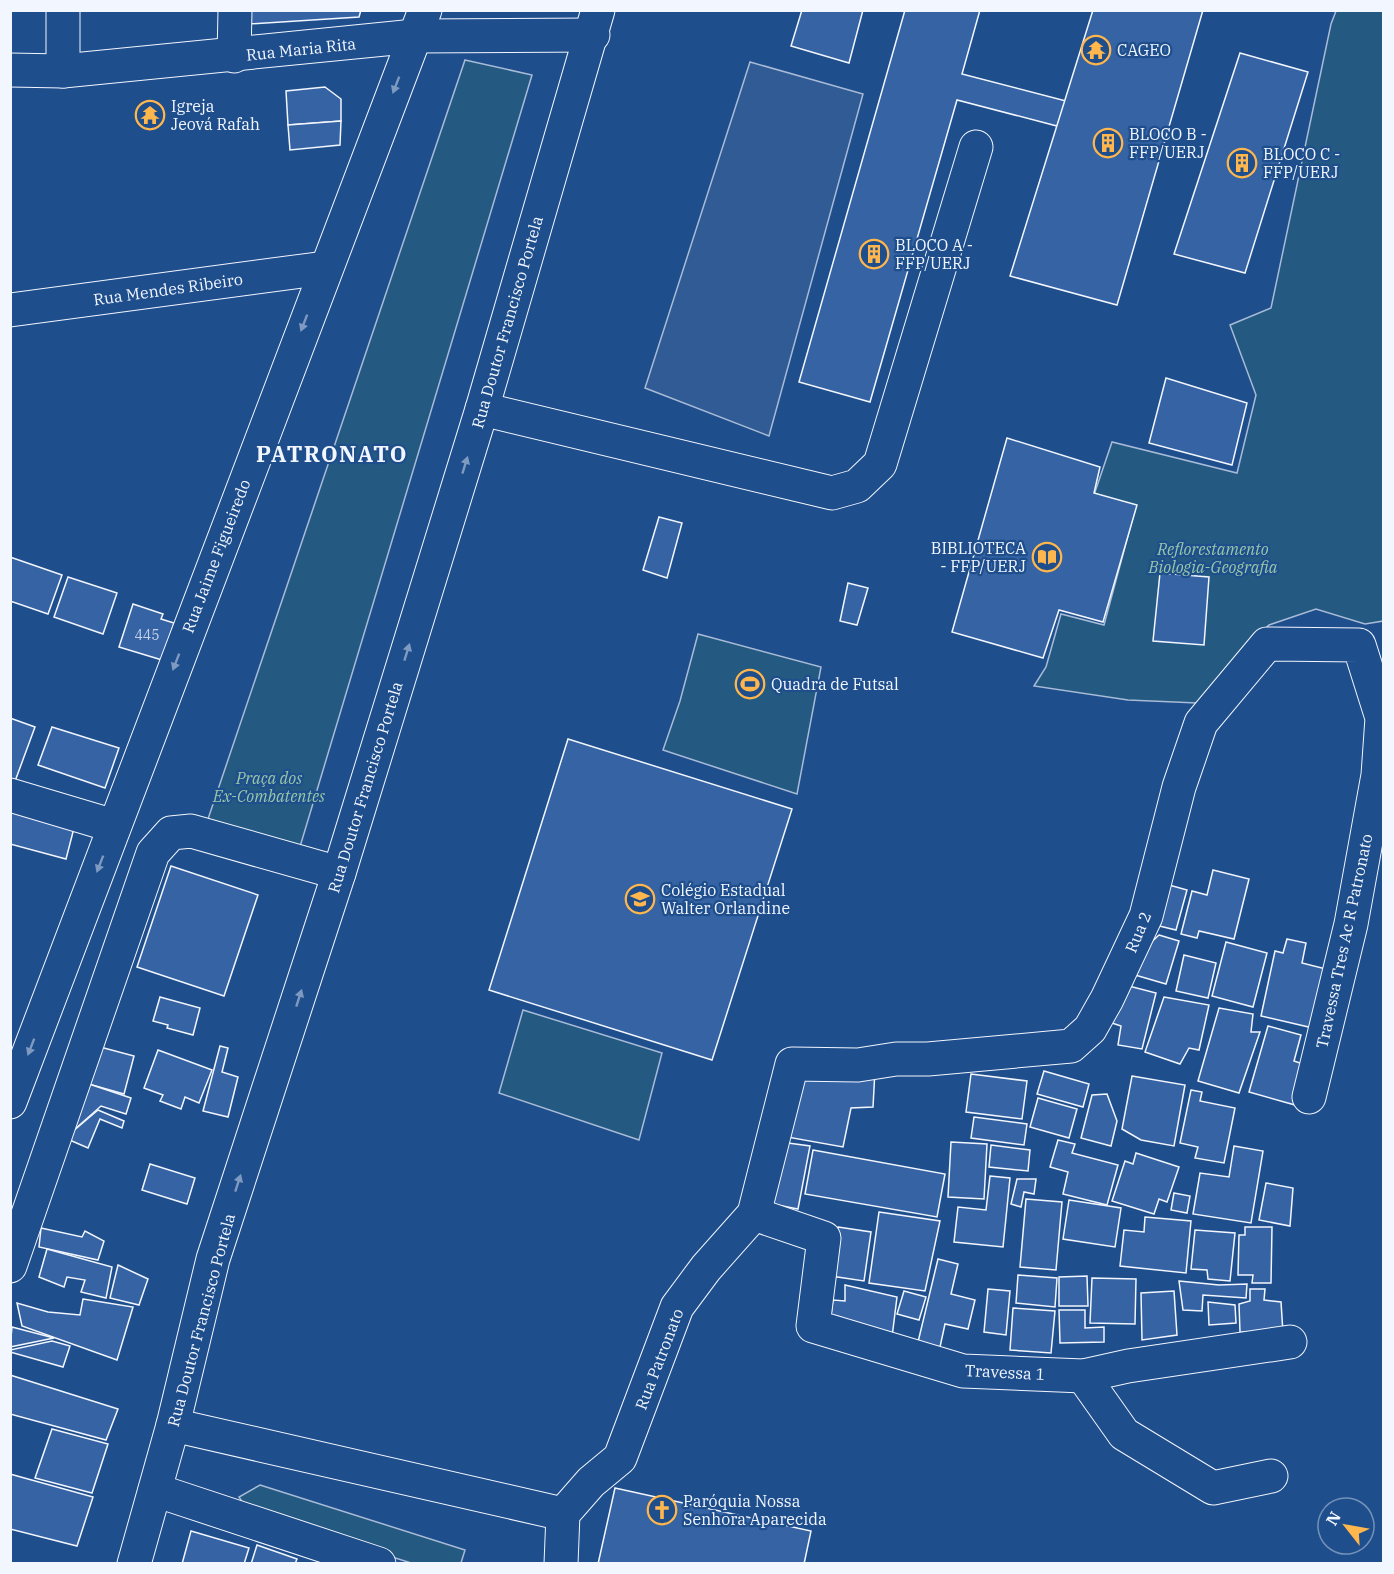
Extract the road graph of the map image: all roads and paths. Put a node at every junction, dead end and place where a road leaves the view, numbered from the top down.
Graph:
1 (63, 10) edge
2 (235, 10) edge
3 (420, 23) edge
4 (595, 23) edge
5 (234, 56) junction
6 (10, 70) edge
7 (63, 71) junction
8 (976, 147) dead end
9 (325, 268) junction
10 (10, 310) edge
11 (482, 409) junction
12 (1359, 645) joint
13 (10, 795) edge
14 (114, 826) junction
15 (339, 873) junction
16 (792, 1064) joint
17 (12, 1097) edge
18 (1309, 1097) dead end
19 (754, 1214) junction
20 (10, 1266) edge
21 (1290, 1342) dead end
22 (1083, 1376) junction
23 (173, 1425) junction
24 (1271, 1476) dead end
25 (155, 1490) junction
26 (562, 1514) junction
27 (134, 1563) edge
28 (379, 1563) edge
29 (561, 1563) edge

1 - 7 street
2 - 5 street
3 - 4 street, Rua Maria Rita
3 - 5 street, Rua Maria Rita
3 -> 9 street, Rua Jaime Figueiredo
4 - 11 street, Rua Doutor Francisco Portela
5 - 7 street, Rua Maria Rita
6 - 7 street, Rua Maria Rita
8 - 11 street
9 - 10 street, Rua Mendes Ribeiro
9 -> 14 street, Rua Jaime Figueiredo
15 -> 11 street, Rua Doutor Francisco Portela
12 - 16 street, Rua 2
12 - 18 street, Travessa Tres Ac R Patronato
13 - 14 street
14 -> 17 street, Rua Jaime Figueiredo
15 - 20 street
23 -> 15 street, Rua Doutor Francisco Portela
16 - 19 street, Rua Patronato
19 - 22 street, Travessa 1
19 - 26 street, Rua Patronato
21 - 22 street, Travessa 1
22 - 24 street
23 - 25 street, Rua Doutor Francisco Portela
23 - 26 street
25 - 27 street, Rua Doutor Francisco Portela
25 - 28 street
26 - 29 street

